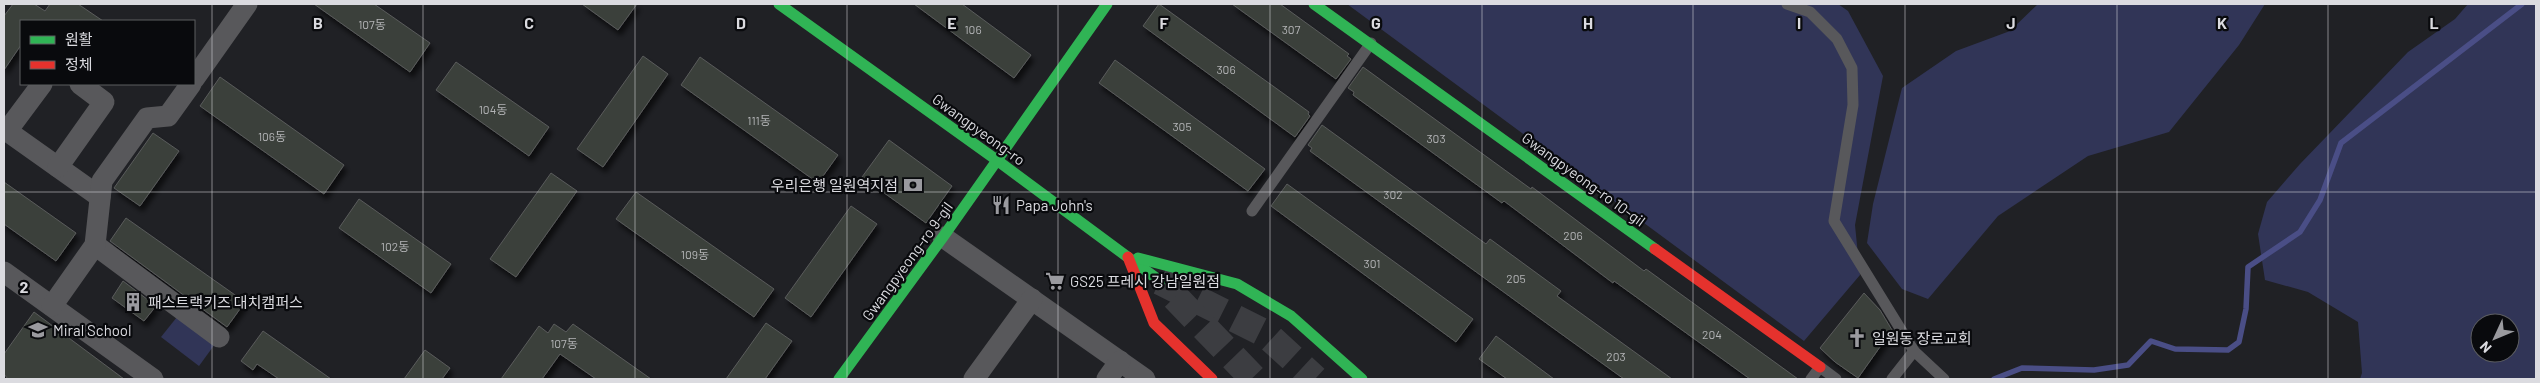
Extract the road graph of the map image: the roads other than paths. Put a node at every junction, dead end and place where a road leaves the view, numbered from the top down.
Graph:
1 (247, 4) edge
2 (779, 4) edge
3 (1107, 4) edge
4 (1314, 4) edge
5 (1787, 4) edge
6 (1371, 43) junction
7 (195, 78) edge
8 (41, 85) edge
9 (81, 85) edge
10 (190, 85) edge
11 (5, 132) edge
12 (998, 160) junction
13 (58, 167) junction
14 (100, 198) junction
15 (1252, 211) dead end
16 (944, 237) junction
17 (95, 245) junction
18 (1127, 256) junction
19 (4, 272) edge
20 (1160, 281) tunnel mouth
21 (1032, 299) junction
22 (52, 306) junction
23 (219, 337) dead end
24 (1914, 352) junction
25 (1120, 361) junction
26 (1820, 367) junction
27 (845, 377) edge
28 (153, 379) edge
29 (974, 379) edge
30 (1106, 379) edge
31 (1145, 379) edge
32 (1212, 379) edge
33 (1362, 379) edge
34 (1811, 379) edge
35 (1836, 379) edge
36 (1892, 379) edge
37 (1944, 379) edge

1 - 7 street
2 - 12 street, Gwangpyeong-ro
3 - 12 street
4 - 6 street, Gwangpyeong-ro 10-gil
5 - 24 lane
6 - 15 lane
6 - 26 street, Gwangpyeong-ro 10-gil
8 - 11 street
9 - 13 street
10 - 14 street
11 - 13 street
12 - 16 street, Gwangpyeong-ro 9-gil
12 - 18 street, Gwangpyeong-ro
13 - 14 street
14 - 17 street
16 - 21 street
16 - 27 street, Gwangpyeong-ro 9-gil
17 - 22 street
17 - 23 street
18 - 20 street, Gwangpyeong-ro
18 - 32 street
18 - 33 street
19 - 22 street
21 - 25 street
21 - 29 street
22 - 28 street
24 - 36 lane
24 - 37 lane
25 - 30 street
25 - 31 street
26 - 34 lane
26 - 35 lane, Gwangpyeong-ro 10-gil

